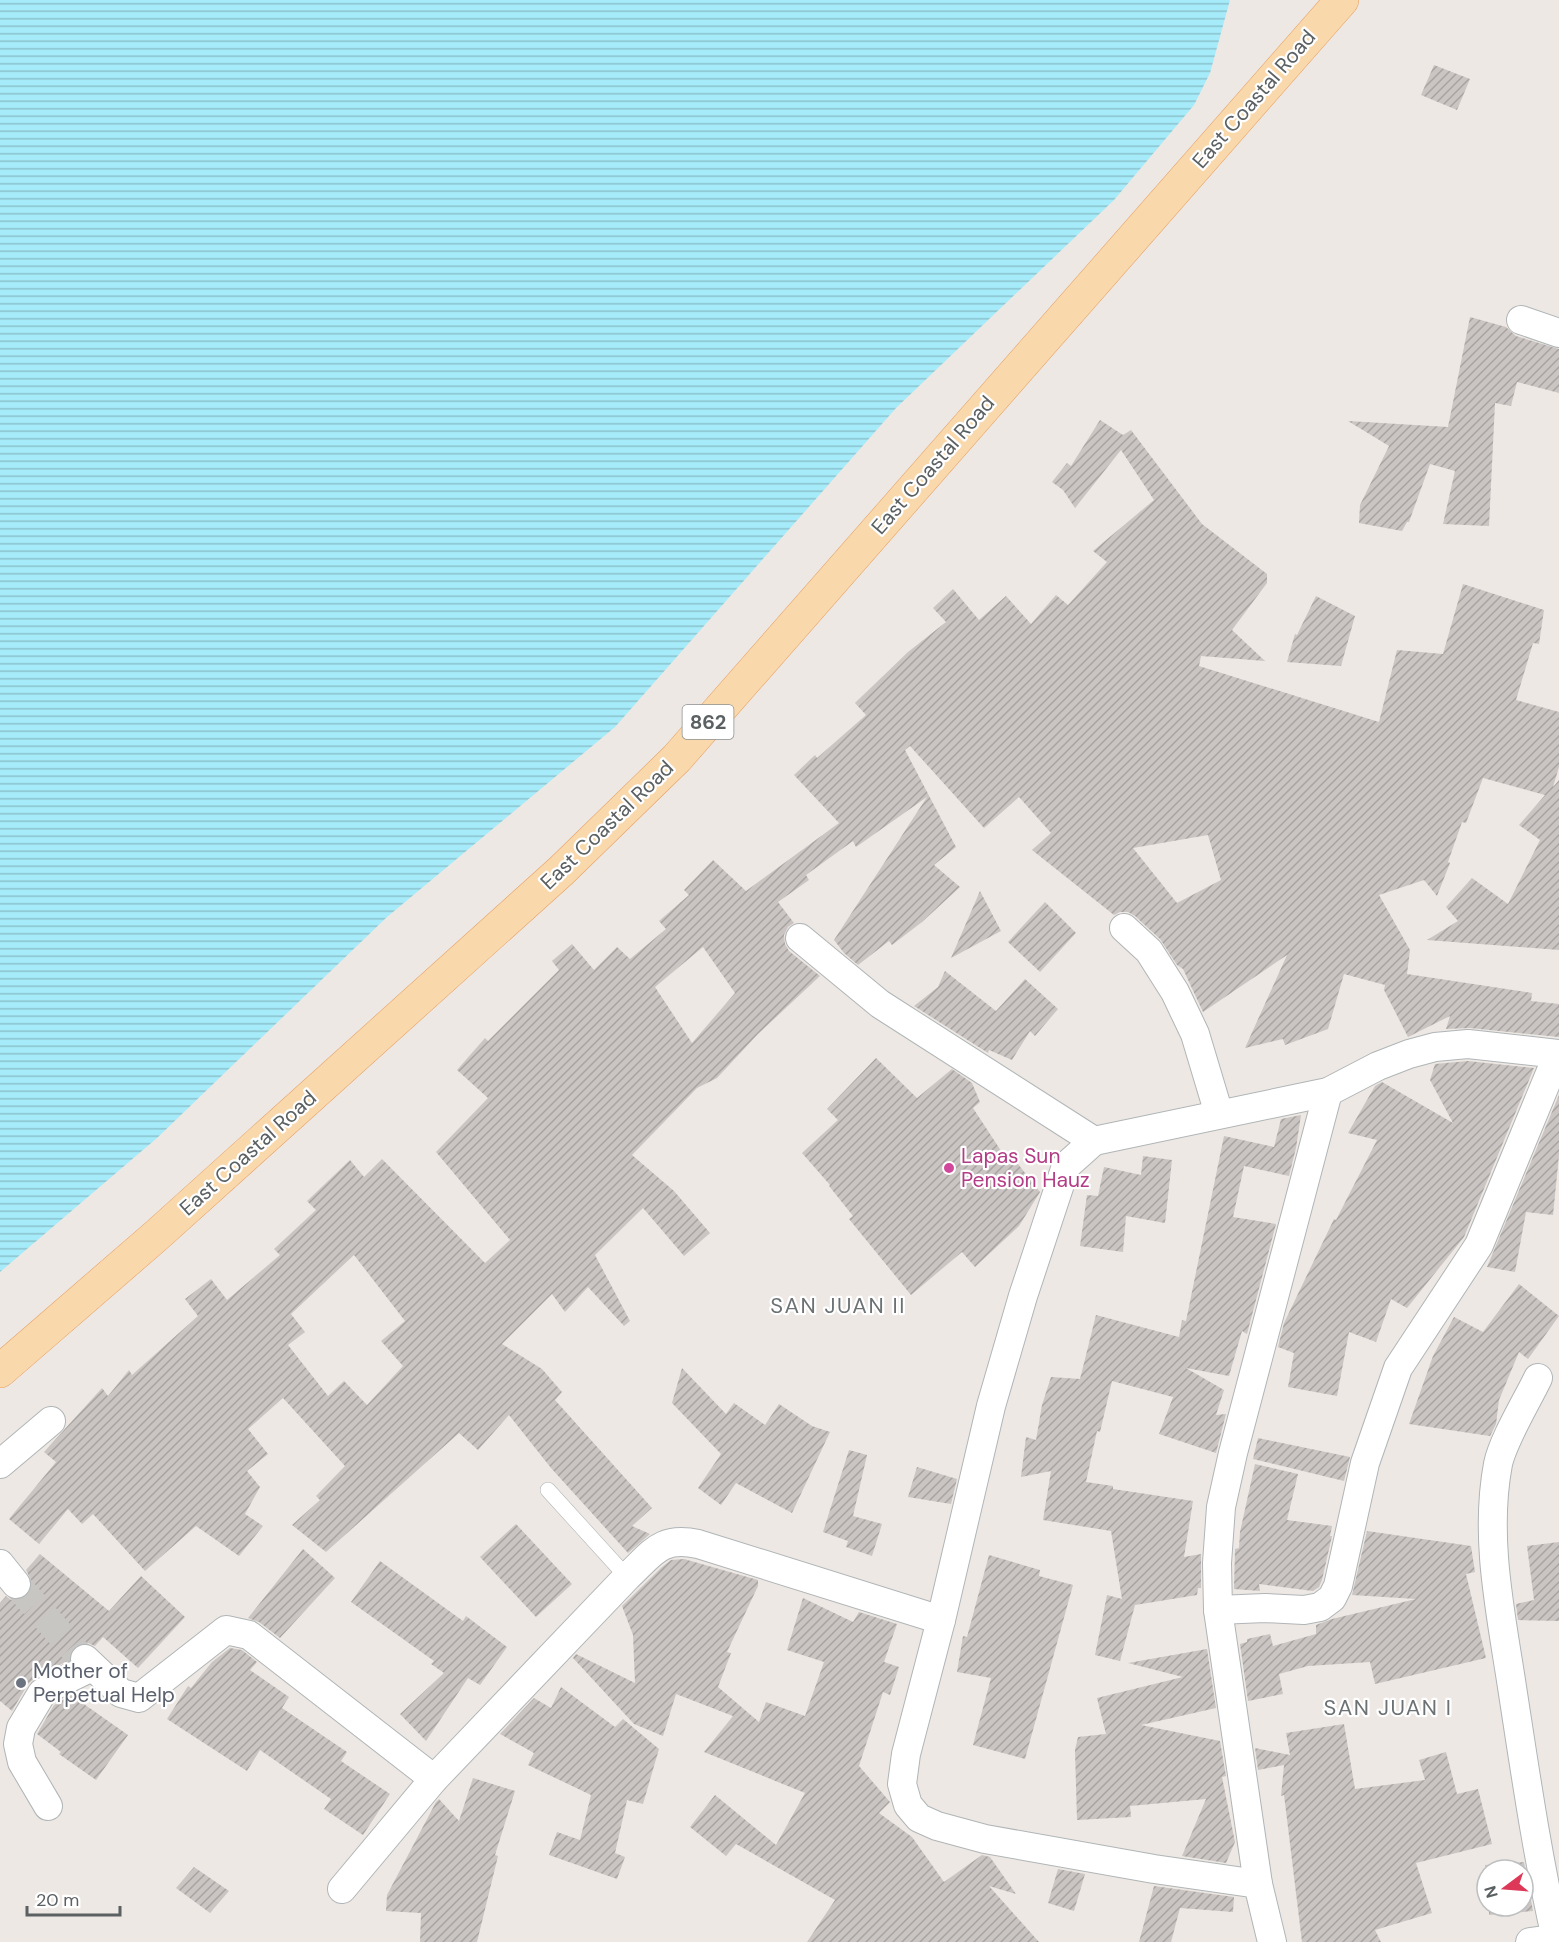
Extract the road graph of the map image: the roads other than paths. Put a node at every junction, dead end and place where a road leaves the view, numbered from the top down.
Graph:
1 (1342, 0) edge
2 (1521, 320) dead end
3 (1559, 333) edge
4 (1124, 928) dead end
5 (800, 938) dead end
6 (1559, 1054) edge
7 (1328, 1092) junction
8 (1219, 1114) junction
9 (1094, 1141) junction
10 (0, 1371) edge
11 (1538, 1378) dead end
12 (51, 1420) dead end
13 (0, 1464) edge
14 (548, 1490) dead end
15 (627, 1577) junction
16 (1218, 1610) junction
17 (941, 1620) junction
18 (434, 1779) junction
19 (48, 1806) dead end
20 (1258, 1884) junction
21 (342, 1889) dead end
22 (1549, 1939) edge
23 (1272, 1942) edge

1 - 10 main road, East Coastal Road / 862
2 - 3 street
4 - 8 street
5 - 9 street
6 - 7 street
6 - 16 street
7 - 8 street
7 - 16 street
8 - 9 street
9 - 17 street
11 - 22 street
12 - 13 street
14 - 15 lane
15 - 17 street
15 - 18 street
16 - 20 street
17 - 20 street
18 - 19 street
18 - 21 street
20 - 23 street

